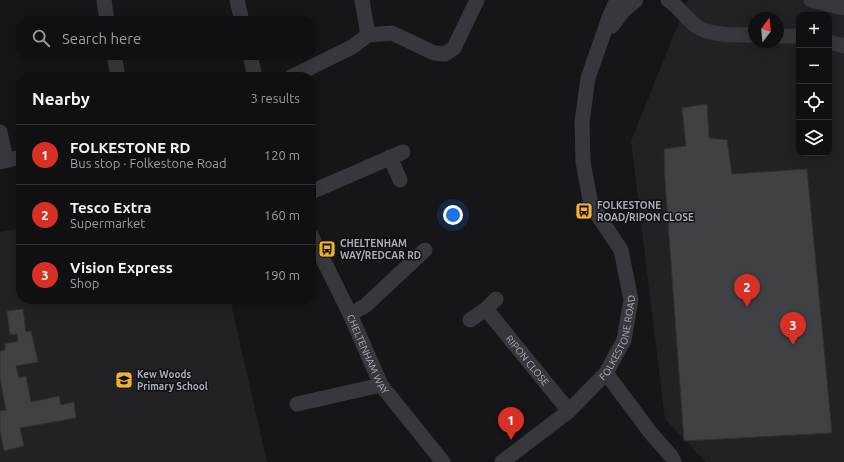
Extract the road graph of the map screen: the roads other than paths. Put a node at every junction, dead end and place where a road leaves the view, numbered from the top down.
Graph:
1 (104, 0) edge
2 (237, 0) edge
3 (362, 0) edge
4 (477, 0) edge
5 (617, 0) edge
6 (636, 0) edge
7 (668, 0) edge
8 (685, 0) edge
9 (811, 0) edge
10 (844, 8) edge
11 (107, 16) edge
12 (241, 16) edge
13 (690, 20) junction
14 (368, 35) junction
15 (748, 35) edge
16 (604, 36) junction
17 (784, 36) edge
18 (796, 36) edge
19 (832, 43) edge
20 (844, 46) edge
21 (115, 60) edge
22 (251, 60) edge
23 (117, 72) edge
24 (255, 72) edge
25 (301, 72) edge
26 (0, 132) edge
27 (16, 158) edge
28 (3, 161) edge
29 (400, 180) dead end
30 (316, 190) edge
31 (425, 250) dead end
32 (316, 257) edge
33 (350, 314) junction
34 (470, 320) dead end
35 (606, 373) junction
36 (381, 385) junction
37 (297, 404) dead end
38 (569, 412) junction
39 (443, 462) edge
40 (502, 462) edge
41 (674, 462) edge

1 - 11 street
2 - 12 street
3 - 14 street
4 - 14 street
5 - 16 street, FOLKESTONE ROAD
6 - 16 street, FOLKESTONE ROAD
7 - 13 street
8 - 13 street
9 - 10 street
13 - 15 street
14 - 25 street
16 - 35 street, FOLKESTONE ROAD
17 - 18 street
19 - 20 street
21 - 23 street
22 - 24 street
26 - 28 street
27 - 28 street
29 - 30 street
31 - 33 street
32 - 33 street, CHELTENHAM WAY
33 - 36 street, CHELTENHAM WAY
34 - 38 street, RIPON CLOSE
35 - 38 street, FOLKESTONE ROAD
35 - 41 street
36 - 37 street
36 - 39 street, CHELTENHAM WAY
38 - 40 street, FOLKESTONE ROAD

